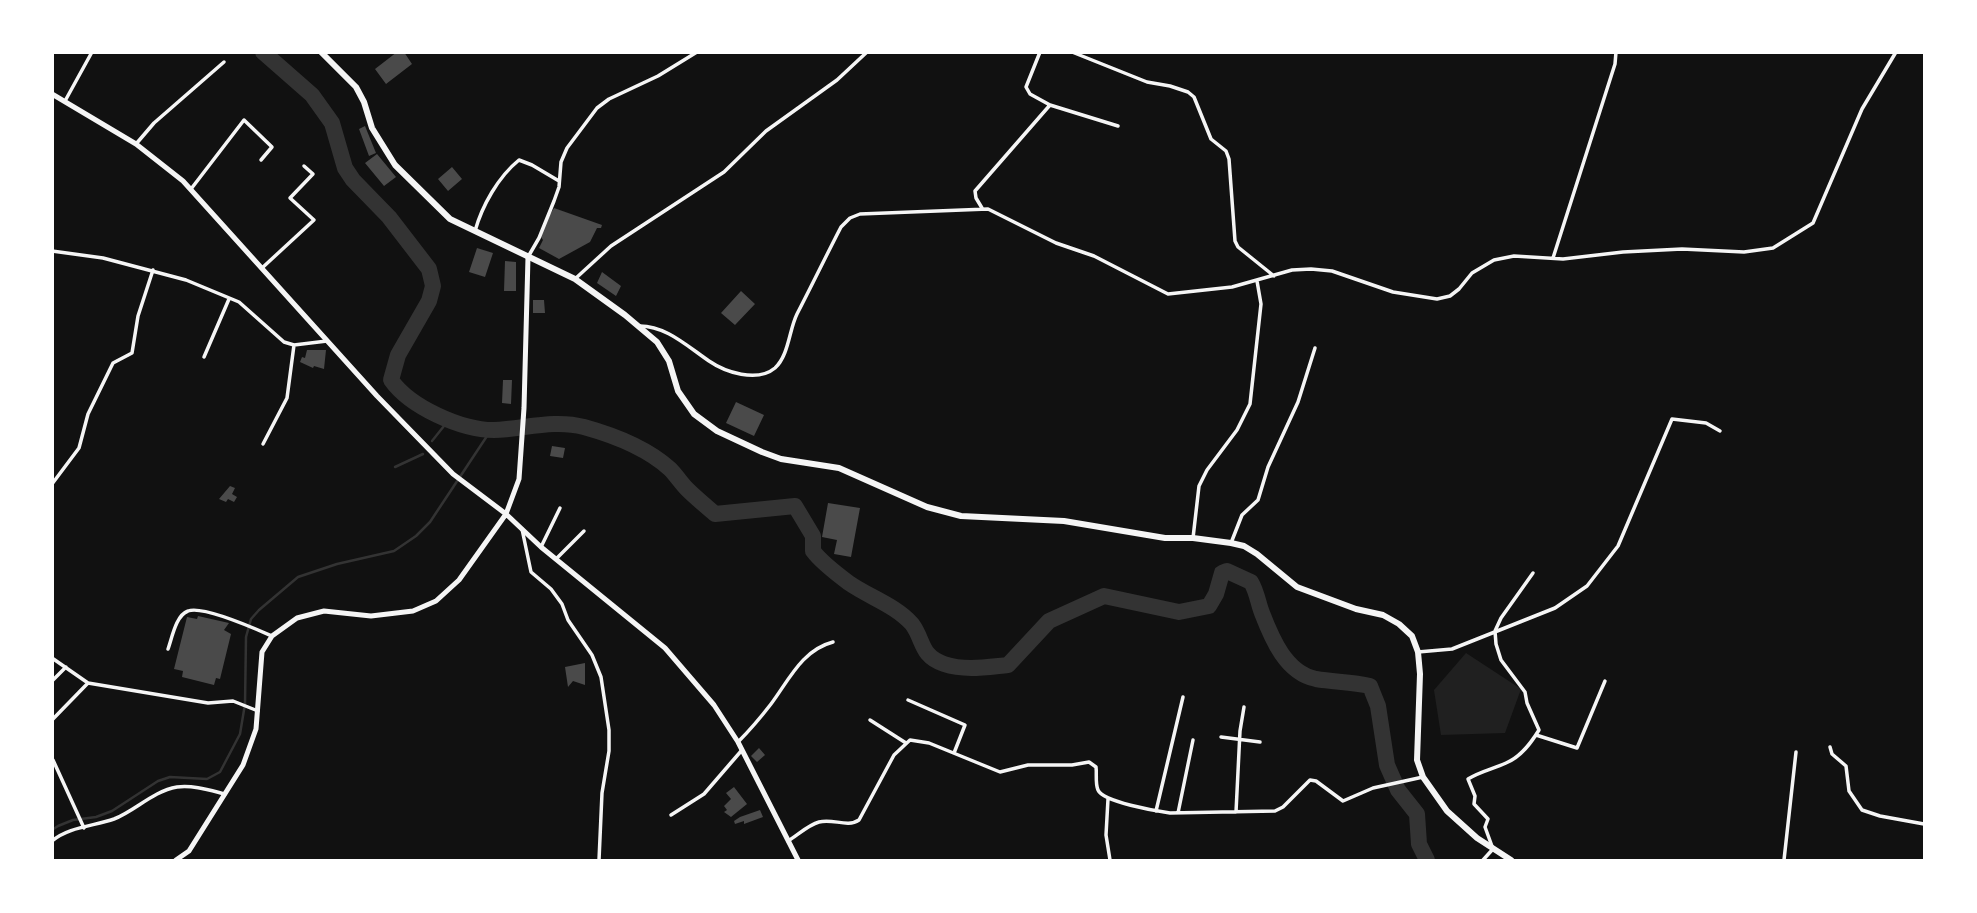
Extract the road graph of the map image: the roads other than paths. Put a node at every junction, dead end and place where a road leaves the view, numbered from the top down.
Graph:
1 (92, 52) edge
2 (321, 52) edge
3 (697, 52) edge
4 (867, 52) edge
5 (1040, 52) edge
6 (1072, 52) edge
7 (1616, 52) edge
8 (1896, 52) edge
9 (224, 62) dead end
10 (52, 94) edge
11 (65, 101) junction
12 (1050, 105) junction
13 (1118, 126) dead end
14 (136, 144) junction
15 (261, 160) dead end
16 (304, 166) dead end
17 (559, 181) junction
18 (191, 189) junction
19 (982, 209) junction
20 (475, 231) junction
21 (52, 251) edge
22 (528, 257) junction
23 (1553, 259) junction
24 (262, 268) junction
25 (153, 270) junction
26 (1274, 276) junction
27 (575, 279) junction
28 (1257, 281) junction
29 (229, 299) junction
30 (635, 326) junction
31 (327, 341) junction
32 (294, 345) junction
33 (1315, 348) dead end
34 (204, 357) dead end
35 (1720, 431) dead end
36 (262, 444) dead end
37 (52, 484) edge
38 (560, 508) dead end
39 (506, 514) junction
40 (522, 527) junction
41 (584, 531) dead end
42 (1193, 538) junction
43 (1231, 543) junction
44 (541, 547) junction
45 (556, 559) junction
46 (1534, 573) dead end
47 (1495, 631) junction
48 (272, 636) junction
49 (833, 642) dead end
50 (168, 649) dead end
51 (1418, 652) junction
52 (52, 658) edge
53 (66, 667) junction
54 (52, 681) edge
55 (1605, 681) dead end
56 (88, 682) junction
57 (1183, 697) dead end
58 (908, 700) dead end
59 (1244, 707) dead end
60 (258, 710) junction
61 (52, 719) edge
62 (870, 720) dead end
63 (1536, 735) junction
64 (1221, 737) dead end
65 (1240, 738) junction
66 (1193, 740) dead end
67 (738, 742) junction
68 (1260, 742) dead end
69 (905, 743) junction
70 (1830, 747) dead end
71 (742, 750) junction
72 (1796, 752) dead end
73 (954, 754) junction
74 (53, 760) edge
75 (1423, 777) junction
76 (225, 794) junction
77 (1108, 799) junction
78 (1156, 811) junction
79 (1236, 812) junction
80 (1178, 813) junction
81 (671, 815) dead end
82 (1924, 824) edge
83 (83, 828) junction
84 (52, 841) edge
85 (788, 841) junction
86 (1493, 849) junction
87 (176, 860) edge
88 (599, 860) edge
89 (798, 860) edge
90 (1110, 860) edge
91 (1483, 860) edge
92 (1511, 860) edge
93 (1784, 860) edge

1 - 11 street
2 - 20 main road
3 - 17 street
4 - 27 street
5 - 12 street
6 - 26 street
7 - 23 street
8 - 23 street
9 - 14 street
10 - 11 main road
11 - 14 main road
12 - 13 street
12 - 19 street
14 - 18 main road
15 - 18 street
16 - 24 street
17 - 20 street
17 - 22 street
18 - 24 main road
19 - 28 street
19 - 30 street
20 - 22 main road
21 - 25 street
22 - 27 main road
22 - 39 main road
23 - 26 street
24 - 31 main road
25 - 29 street
25 - 37 street
26 - 28 street
27 - 30 main road
28 - 42 street
29 - 32 street
29 - 34 street
30 - 42 main road
31 - 32 street
31 - 39 main road
32 - 36 street
33 - 43 street
35 - 47 street
38 - 44 street
39 - 40 main road
39 - 48 main road
40 - 44 main road
40 - 88 street
41 - 45 street
42 - 43 main road
43 - 51 main road
44 - 45 main road
45 - 67 main road
46 - 47 street
47 - 51 street
47 - 63 street
48 - 50 street
48 - 60 main road
49 - 67 street
51 - 75 main road
52 - 53 street
53 - 54 street
53 - 56 street
55 - 63 street
56 - 60 street
56 - 61 street
57 - 78 street
58 - 73 street
59 - 65 street
60 - 76 main road
62 - 69 street
63 - 86 street
64 - 65 street
65 - 68 street
65 - 79 street
66 - 80 street
67 - 71 main road
69 - 73 street
69 - 85 street
70 - 82 street
71 - 81 street
71 - 85 main road
72 - 93 street
73 - 77 street
74 - 83 street
75 - 79 street
75 - 86 main road
76 - 83 street
76 - 87 main road
77 - 78 street
77 - 90 street
78 - 80 street
79 - 80 street
83 - 84 street
85 - 89 main road
86 - 91 street
86 - 92 main road

